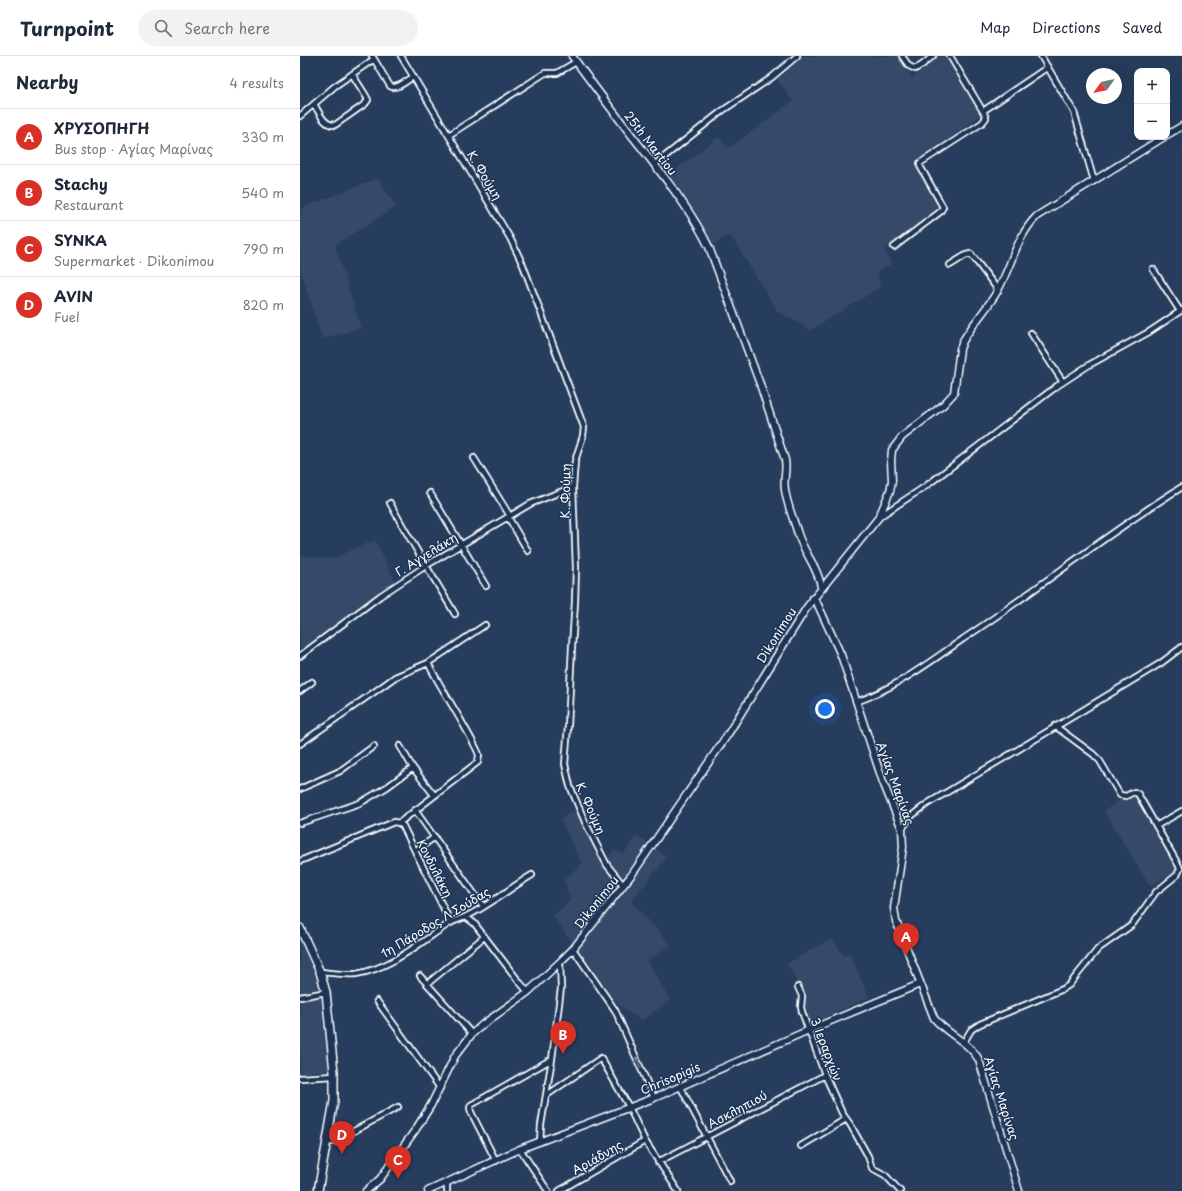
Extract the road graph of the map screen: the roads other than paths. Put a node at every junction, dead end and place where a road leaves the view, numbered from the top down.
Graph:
1 (401, 56) edge
2 (572, 56) edge
3 (797, 56) edge
4 (902, 56) edge
5 (933, 56) edge
6 (950, 56) edge
7 (1041, 56) edge
8 (373, 58) edge
9 (576, 62) junction
10 (1048, 67) junction
11 (352, 74) junction
12 (413, 77) junction
13 (314, 104) junction
14 (983, 111) junction
15 (300, 116) edge
16 (1182, 126) edge
17 (1170, 133) edge
18 (449, 135) junction
19 (1159, 140) edge
20 (654, 165) junction
21 (1094, 181) junction
22 (894, 247) dead end
23 (950, 265) dead end
24 (1153, 269) dead end
25 (998, 290) junction
26 (1181, 311) edge
27 (1031, 333) dead end
28 (1063, 382) junction
29 (474, 458) dead end
30 (573, 487) junction
31 (1182, 488) edge
32 (430, 494) dead end
33 (390, 503) dead end
34 (509, 516) junction
35 (879, 517) junction
36 (460, 544) junction
37 (528, 551) dead end
38 (426, 565) junction
39 (486, 586) dead end
40 (821, 587) junction
41 (813, 598) junction
42 (455, 614) dead end
43 (484, 625) dead end
44 (1182, 647) edge
45 (300, 656) edge
46 (428, 663) junction
47 (312, 682) dead end
48 (300, 691) edge
49 (856, 702) junction
50 (1055, 726) junction
51 (300, 744) edge
52 (374, 746) dead end
53 (400, 746) dead end
54 (413, 768) junction
55 (300, 789) edge
56 (434, 795) junction
57 (415, 810) junction
58 (1182, 811) edge
59 (300, 823) edge
60 (399, 823) junction
61 (1156, 826) junction
62 (902, 829) junction
63 (435, 837) junction
64 (415, 851) junction
65 (300, 861) edge
66 (532, 875) dead end
67 (624, 885) junction
68 (483, 906) junction
69 (466, 916) junction
70 (451, 923) junction
71 (300, 928) edge
72 (484, 937) junction
73 (573, 949) junction
74 (560, 962) junction
75 (320, 972) junction
76 (420, 976) dead end
77 (427, 984) junction
78 (920, 984) junction
79 (798, 987) dead end
80 (326, 992) junction
81 (528, 992) junction
82 (300, 996) edge
83 (377, 1001) dead end
84 (809, 1030) junction
85 (472, 1034) junction
86 (964, 1042) junction
87 (552, 1059) junction
88 (826, 1075) junction
89 (334, 1076) junction
90 (300, 1078) edge
91 (680, 1086) junction
92 (440, 1088) junction
93 (547, 1095) junction
94 (654, 1098) junction
95 (398, 1106) dead end
96 (629, 1107) junction
97 (845, 1118) junction
98 (706, 1137) junction
99 (645, 1141) junction
100 (327, 1142) junction
101 (540, 1142) junction
102 (802, 1146) dead end
103 (520, 1149) junction
104 (496, 1161) junction
105 (658, 1162) junction
106 (730, 1181) dead end
107 (446, 1183) junction
108 (318, 1191) edge
109 (366, 1191) edge
110 (428, 1191) edge
111 (447, 1191) edge
112 (548, 1191) edge
113 (559, 1191) edge
114 (678, 1191) edge
115 (900, 1191) edge
116 (1019, 1191) edge

1 - 12 street, Κ. Φούμη
2 - 9 main road, 25th Martiou
3 - 20 street
4 - 5 street
6 - 14 street
7 - 10 street
8 - 11 street
8 - 12 street
9 - 18 street
9 - 20 main road, 25th Martiou
10 - 14 street
10 - 21 street
11 - 13 street
11 - 13 street
12 - 18 street, Κ. Φούμη
13 - 15 street
14 - 22 street
16 - 17 main road
18 - 30 street, Κ. Φούμη
19 - 21 main road, Dikonimou
20 - 40 main road, 25th Martiou
21 - 25 main road, Dikonimou
23 - 25 street
24 - 26 street
25 - 35 main road, Dikonimou
26 - 28 street
27 - 28 street
28 - 35 street
29 - 34 street
30 - 34 street, Γ. Αγγελάκη
30 - 67 street, Κ. Φούμη
31 - 49 street
32 - 36 street
33 - 38 street
34 - 36 street, Γ. Αγγελάκη
34 - 37 street
35 - 40 main road, Dikonimou
36 - 38 street, Γ. Αγγελάκη
36 - 39 street
38 - 42 street
38 - 45 street, Γ. Αγγελάκη
40 - 41 main road, Dikonimou
41 - 49 main road, Αγίας Μαρίνας
41 - 67 main road, Dikonimou
43 - 46 street
44 - 50 street
46 - 51 street
46 - 56 street
47 - 48 street
49 - 62 main road, Αγίας Μαρίνας
50 - 61 street
50 - 62 street
52 - 55 street
53 - 54 street
54 - 56 street
54 - 59 street
56 - 57 street
57 - 60 street
57 - 63 street
58 - 61 street
60 - 64 street, Κονδυλάκη
60 - 65 street
61 - 86 street
62 - 78 main road, Αγίας Μαρίνας
63 - 64 street
63 - 68 street
64 - 70 street, Κονδυλάκη
66 - 68 street, 1η Πάροδος Λ.Σούδας
67 - 73 main road, Dikonimou
68 - 69 street, 1η Πάροδος Λ.Σούδας
69 - 70 street, 1η Πάροδος Λ.Σούδας
69 - 72 street
70 - 75 street, 1η Πάροδος Λ.Σούδας
71 - 75 main road
72 - 77 street
72 - 81 street
73 - 74 main road, Dikonimou
94 -> 73 street
74 - 81 main road, Dikonimou
74 - 87 street
75 - 80 main road
76 - 77 street
77 - 85 street
78 - 84 main road, Chrisopigis
78 - 86 main road, Αγίας Μαρίνας
79 - 84 street, 3 Ιεραρχών
80 - 82 street
80 - 89 main road
81 - 85 main road, Dikonimou
83 - 92 street
84 - 88 street, 3 Ιεραρχών
84 - 91 main road, Chrisopigis
85 - 92 main road, Dikonimou
86 - 116 main road, Αγίας Μαρίνας
87 - 93 street
87 - 104 street
88 - 97 street, 3 Ιεραρχών
88 - 98 street, Ασκληπιού
89 - 90 street
89 - 100 main road
91 - 94 main road, Chrisopigis
91 - 98 street
92 - 109 main road, Dikonimou
93 - 96 street
93 - 101 street
94 - 96 main road, Chrisopigis
95 - 100 street
96 - 99 street
96 - 101 main road, Chrisopigis
97 - 102 street
97 - 115 street, 3 Ιεραρχών
98 - 105 street, Ασκληπιού
98 - 106 street
99 - 105 street
99 - 113 street, Αριάδνης
100 - 108 main road
101 - 103 main road, Chrisopigis
103 - 104 main road, Chrisopigis
103 - 112 street
104 - 107 main road, Chrisopigis
105 - 114 street
107 - 110 main road, Chrisopigis
107 - 111 street

